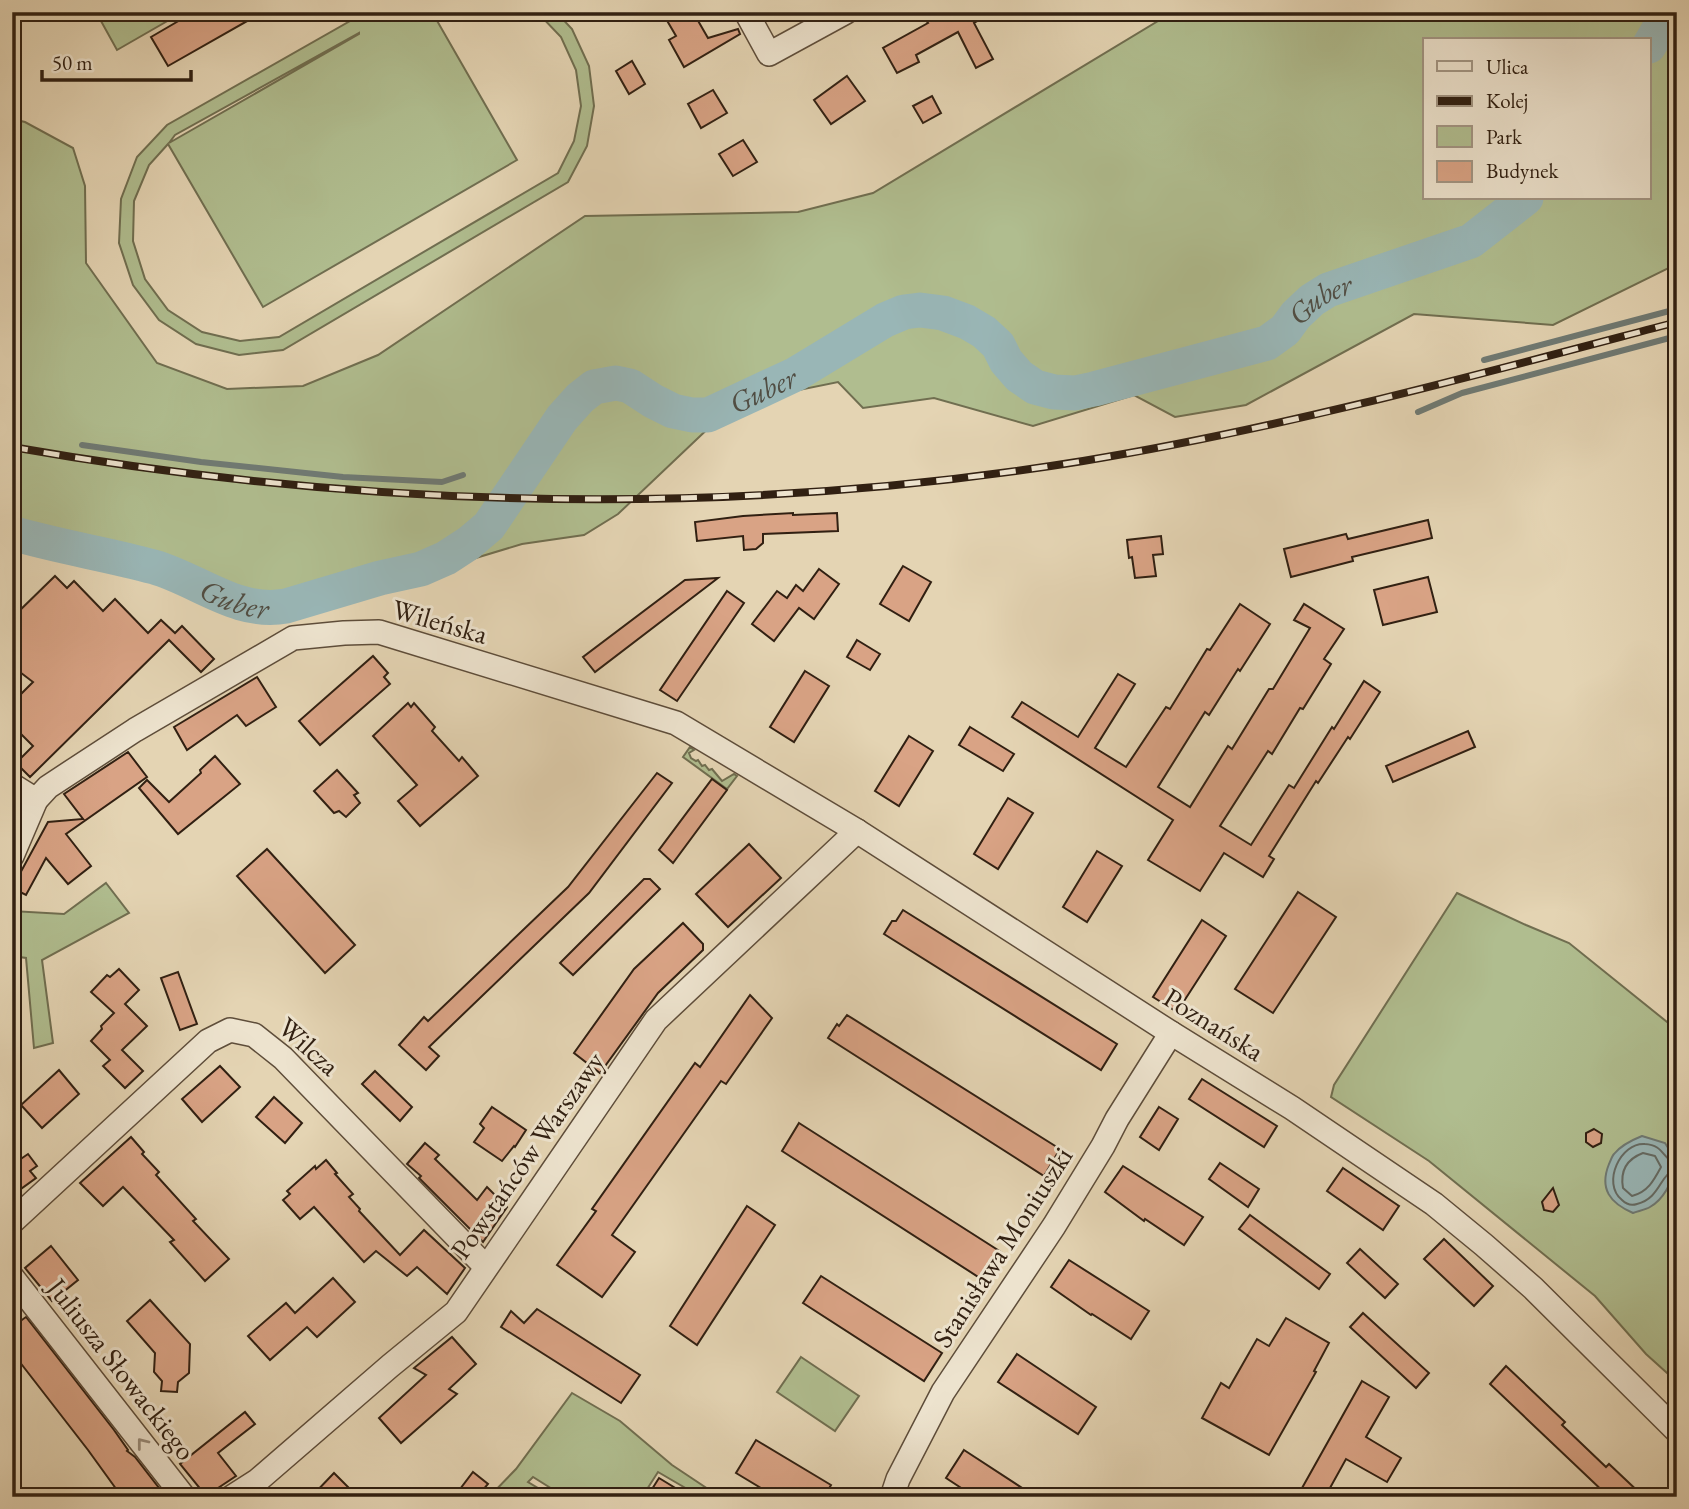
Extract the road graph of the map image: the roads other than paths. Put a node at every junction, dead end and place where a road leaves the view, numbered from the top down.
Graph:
1 (747, 12) edge
2 (846, 12) edge
3 (676, 723) joint
4 (12, 785) edge
5 (36, 800) junction
6 (856, 831) junction
7 (12, 856) edge
8 (1171, 1032) junction
9 (12, 1222) edge
10 (486, 1267) junction
11 (12, 1277) edge
12 (1677, 1431) edge
13 (184, 1497) edge
14 (232, 1497) edge
15 (892, 1497) edge

1 - 2 street
3 - 5 street, Wileńska
3 - 6 street, Poznańska
4 - 5 street
5 - 7 street, Wileńska
6 - 8 street, Poznańska
6 - 10 street, Powstańców Warszawy
8 - 12 street, Poznańska
8 - 15 street, Stanisława Moniuszki
9 - 10 street, Wilcza
10 - 14 street, Powstańców Warszawy
13 -> 11 street, Juliusza Słowackiego

